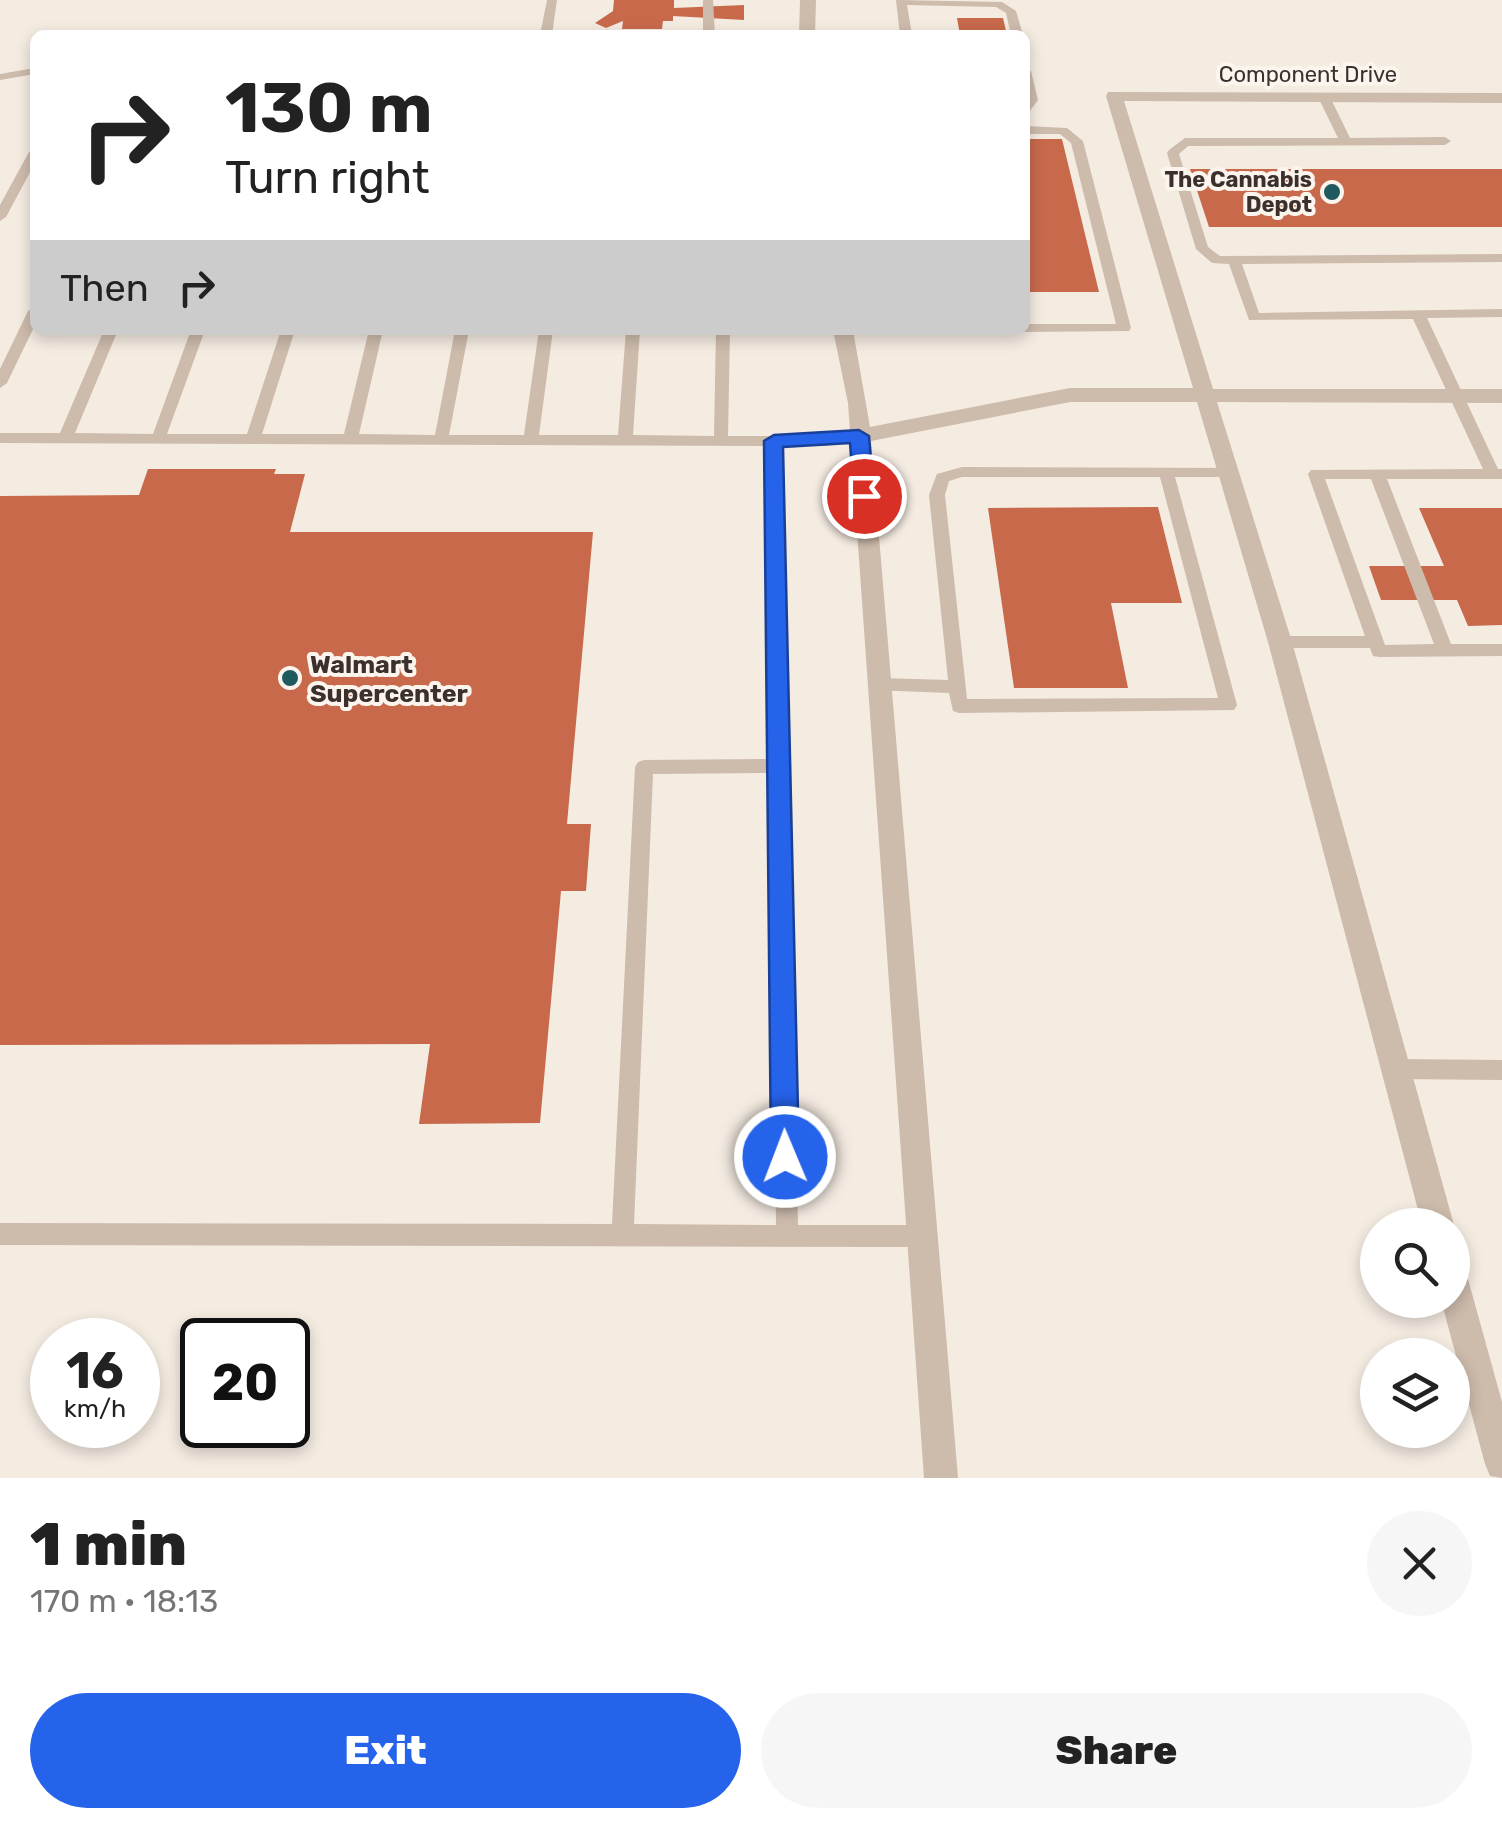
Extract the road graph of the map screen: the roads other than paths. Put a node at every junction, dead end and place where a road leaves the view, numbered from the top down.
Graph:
1 (552, 0) edge
2 (708, 0) edge
3 (808, 0) edge
4 (902, 1) edge
5 (547, 30) edge
6 (709, 30) edge
7 (808, 30) edge
8 (905, 30) edge
9 (1015, 30) edge
10 (30, 72) edge
11 (1, 78) edge
12 (1324, 97) junction
13 (1502, 98) edge
14 (1030, 130) edge
15 (1445, 141) dead end
16 (1346, 142) junction
17 (30, 161) edge
18 (0, 218) edge
19 (1502, 258) edge
20 (1234, 260) junction
21 (1502, 313) edge
22 (1418, 314) junction
23 (30, 321) edge
24 (1030, 328) edge
25 (110, 335) edge
26 (196, 335) edge
27 (286, 335) edge
28 (375, 335) edge
29 (461, 335) edge
30 (545, 335) edge
31 (633, 335) edge
32 (723, 335) edge
33 (844, 335) edge
34 (0, 383) edge
35 (1208, 395) junction
36 (1456, 396) junction
37 (1502, 396) edge
38 (859, 436) junction
39 (0, 438) edge
40 (66, 439) junction
41 (158, 439) junction
42 (254, 439) junction
43 (350, 440) junction
44 (441, 440) junction
45 (531, 440) junction
46 (625, 441) junction
47 (721, 441) junction
48 (774, 441) junction
49 (1166, 472) junction
50 (1230, 472) junction
51 (1377, 474) junction
52 (1498, 474) edge
53 (1280, 642) junction
54 (1376, 642) junction
55 (1445, 650) junction
56 (1502, 650) edge
57 (879, 686) junction
58 (957, 687) junction
59 (779, 766) junction
60 (1396, 1069) junction
61 (1502, 1070) edge
62 (1433, 1208) edge
63 (0, 1234) edge
64 (622, 1236) junction
65 (786, 1236) junction
66 (923, 1236) junction
67 (1463, 1318) edge
68 (1502, 1464) edge
69 (941, 1478) edge

1 - 5 lane
2 - 6 lane
3 - 7 street
4 - 8 lane
4 - 9 lane
10 - 11 lane
12 - 13 street, Component Drive
12 - 16 lane
12 - 35 street, Component Drive
14 - 24 lane
15 - 16 lane
16 - 20 lane
17 - 18 lane
19 - 20 lane
20 - 22 lane
21 - 22 lane
22 - 36 lane
23 - 34 lane
25 - 40 lane
26 - 41 lane
27 - 42 lane
28 - 43 lane
29 - 44 lane
30 - 45 lane
31 - 46 lane
32 - 47 lane
33 - 38 street
35 - 36 street
35 - 38 street
35 - 50 street
36 - 37 street
36 - 52 lane
38 - 48 lane
38 - 57 street
39 - 40 lane
40 - 41 lane
41 - 42 lane
42 - 43 lane
43 - 44 lane
44 - 45 lane
45 - 46 lane
46 - 47 lane
47 - 48 lane
48 - 59 lane
49 - 50 lane
49 - 58 lane
49 - 58 lane
50 - 53 street
51 - 52 lane
51 - 54 lane
51 - 55 lane
53 - 54 lane
53 - 60 street
54 - 55 lane
55 - 56 lane
57 - 58 lane
57 - 66 street
59 - 64 lane
59 - 65 lane
60 - 61 lane
60 - 62 street
63 - 64 lane
64 - 65 lane
65 - 66 lane
66 - 69 street
67 - 68 street

